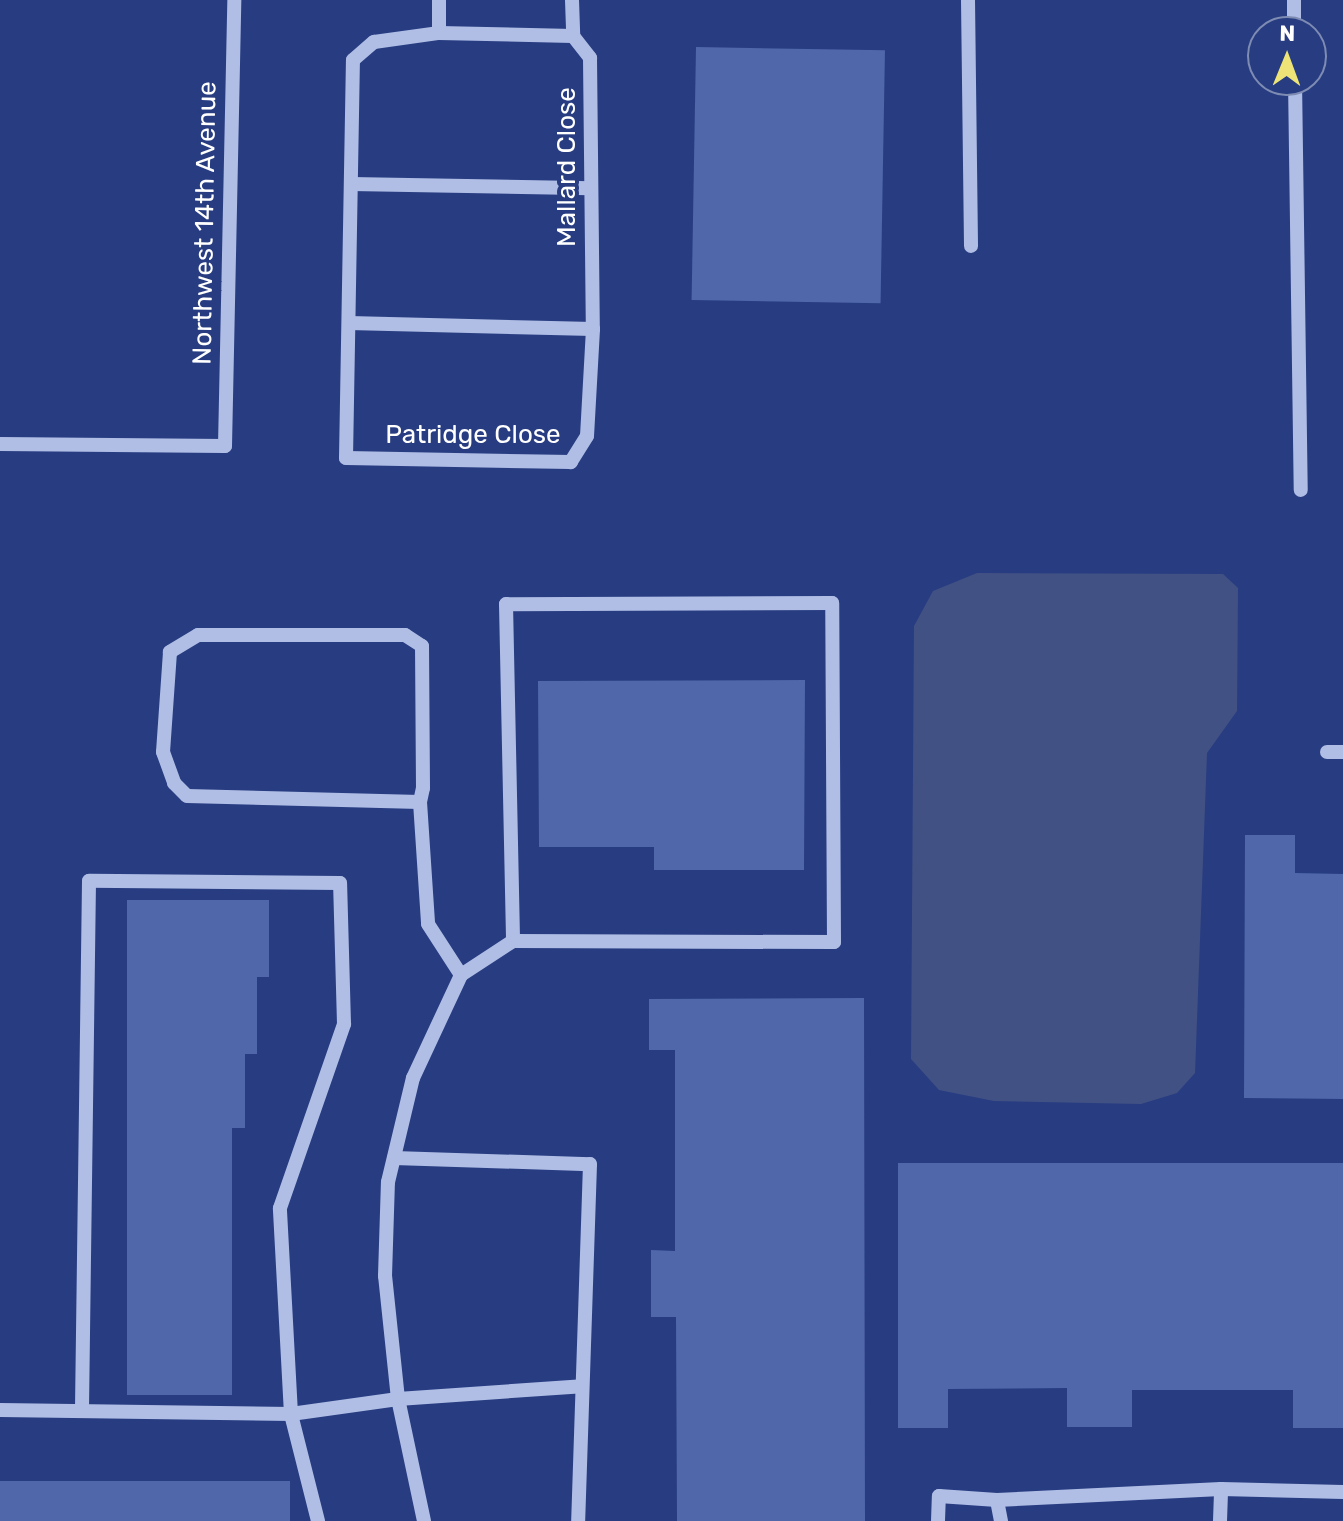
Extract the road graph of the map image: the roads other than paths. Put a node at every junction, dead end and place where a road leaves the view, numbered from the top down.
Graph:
1 (234, 0) edge
2 (439, 0) edge
3 (572, 0) edge
4 (968, 0) edge
5 (439, 33) junction
6 (573, 36) junction
7 (1295, 96) edge
8 (351, 184) junction
9 (591, 188) junction
10 (971, 246) dead end
11 (349, 323) junction
12 (593, 329) junction
13 (587, 436) joint
14 (0, 444) edge
15 (1301, 490) dead end
16 (1327, 752) dead end
17 (1343, 752) edge
18 (420, 802) junction
19 (513, 941) junction
20 (461, 975) junction
21 (394, 1158) junction
22 (582, 1386) junction
23 (398, 1399) junction
24 (0, 1410) edge
25 (82, 1411) junction
26 (291, 1414) junction
27 (1221, 1489) junction
28 (1343, 1492) edge
29 (997, 1500) junction
30 (318, 1521) edge
31 (424, 1521) edge
32 (578, 1521) edge
33 (938, 1521) edge
34 (1001, 1521) edge
35 (1220, 1521) edge

1 - 14 street, Northwest 14th Avenue
2 - 5 street
3 - 6 street
4 - 10 street
5 - 6 street
5 - 8 street
6 - 9 street, Mallard Close
7 - 15 street
8 - 9 street
8 - 11 street
9 - 12 street, Mallard Close
11 - 12 street
11 - 13 street, Patridge Close
12 - 13 street, Mallard Close
16 - 17 street
18 - 18 street
18 - 20 street
19 - 19 street
19 - 20 street
20 - 21 street
21 - 22 street
21 - 23 street
22 - 23 street
22 - 32 street
23 - 26 street
23 - 31 street
24 - 25 street
25 - 26 street
25 - 26 street
26 - 30 street
27 - 28 street
27 - 29 street
27 - 35 street
29 - 33 street
29 - 34 street

